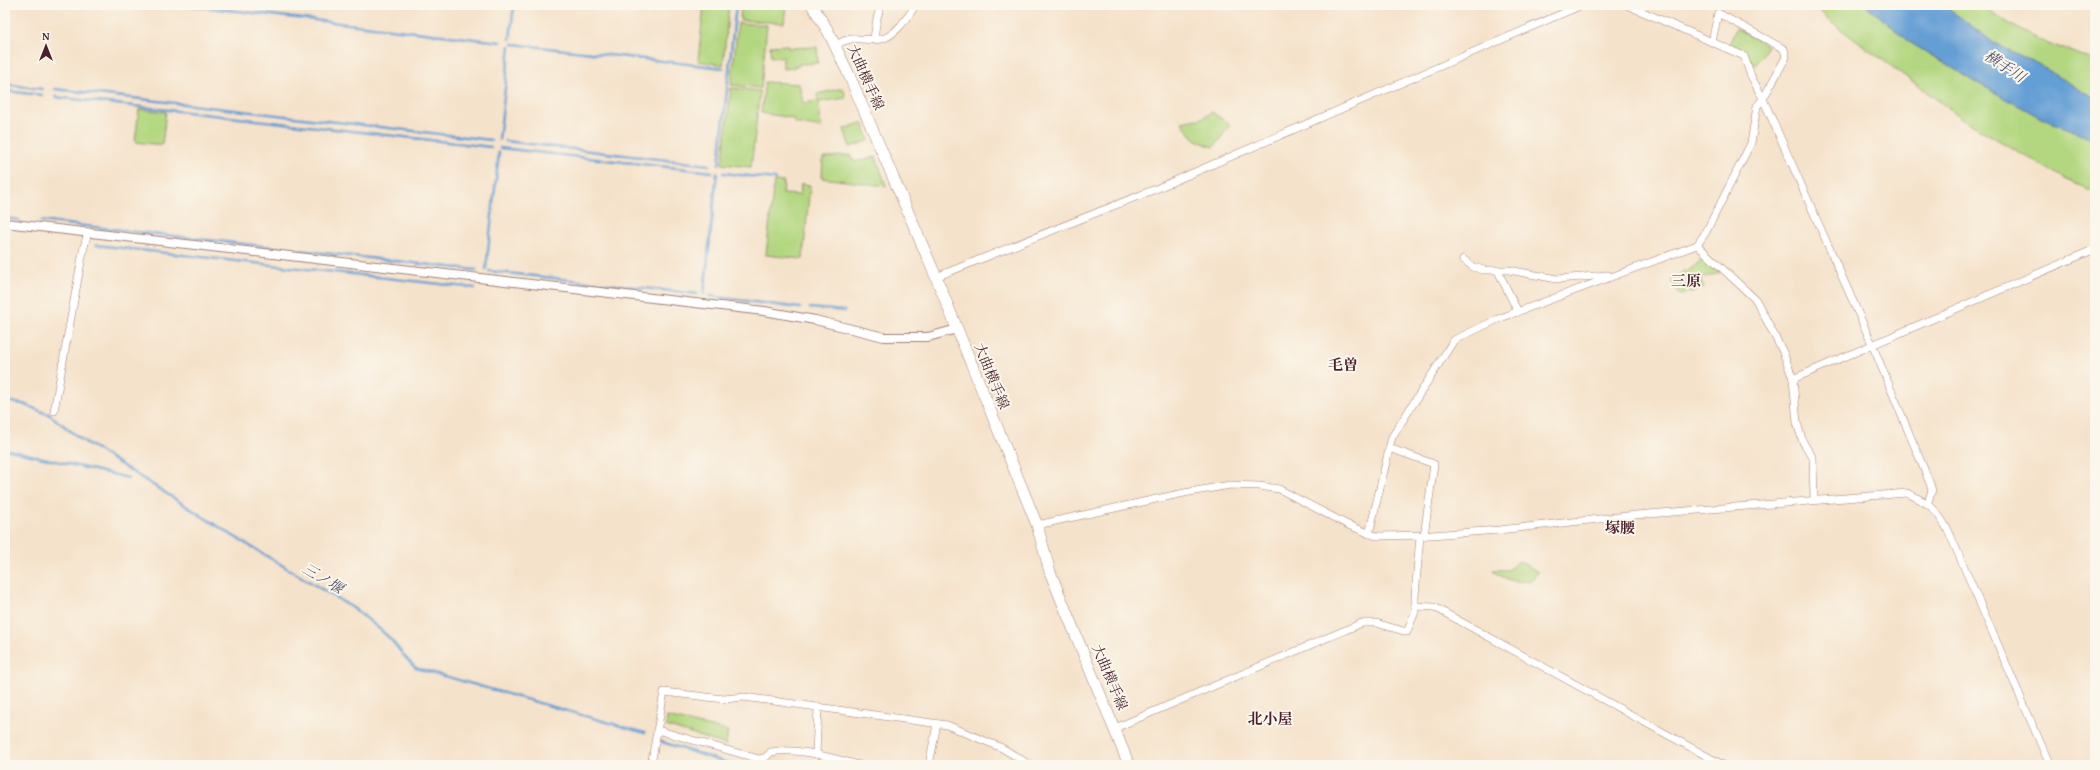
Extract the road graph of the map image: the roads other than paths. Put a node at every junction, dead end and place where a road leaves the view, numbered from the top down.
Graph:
1 (812, 5) edge
2 (881, 5) edge
3 (916, 5) edge
4 (1582, 5) edge
5 (1627, 5) edge
6 (874, 38) junction
7 (1712, 42) junction
8 (836, 45) junction
9 (1763, 99) junction
10 (5, 223) edge
11 (88, 232) junction
12 (1697, 245) junction
13 (2095, 250) edge
14 (1463, 259) dead end
15 (1498, 271) junction
16 (1617, 275) junction
17 (936, 277) junction
18 (1518, 312) junction
19 (957, 329) junction
20 (1872, 344) junction
21 (1793, 379) junction
22 (54, 411) dead end
23 (1389, 448) junction
24 (1814, 500) junction
25 (1928, 502) junction
26 (1037, 525) junction
27 (1369, 534) junction
28 (1422, 536) junction
29 (1415, 606) junction
30 (818, 708) junction
31 (937, 724) junction
32 (1115, 728) junction
33 (657, 730) junction
34 (816, 754) junction
35 (651, 765) edge
36 (859, 765) edge
37 (929, 765) edge
38 (1030, 765) edge
39 (1128, 765) edge
40 (1723, 765) edge
41 (2050, 765) edge

1 - 8 main road, 大曲横手線
2 - 6 street
3 - 6 street
4 - 17 street
5 - 7 street
6 - 8 street
7 - 9 street
7 - 9 street
8 - 17 main road, 大曲横手線
9 - 12 street
9 - 20 street
10 - 11 street
11 - 19 street
11 - 22 street
12 - 16 street
12 - 21 street
13 - 20 street
14 - 15 street
15 - 16 street
15 - 18 street
16 - 18 street
17 - 19 main road, 大曲横手線
18 - 23 street
19 - 26 main road, 大曲横手線
20 - 21 street
20 - 25 street
21 - 24 street
23 - 27 street
23 - 28 street
24 - 25 street
24 - 28 street
25 - 41 street
26 - 27 street
26 - 32 main road, 大曲横手線
27 - 28 street
28 - 29 street
29 - 32 street
29 - 40 street
30 - 31 street
30 - 33 street
30 - 34 street
31 - 37 street
31 - 38 street
32 - 39 main road, 大曲横手線
33 - 34 street
33 - 35 street
34 - 36 street

